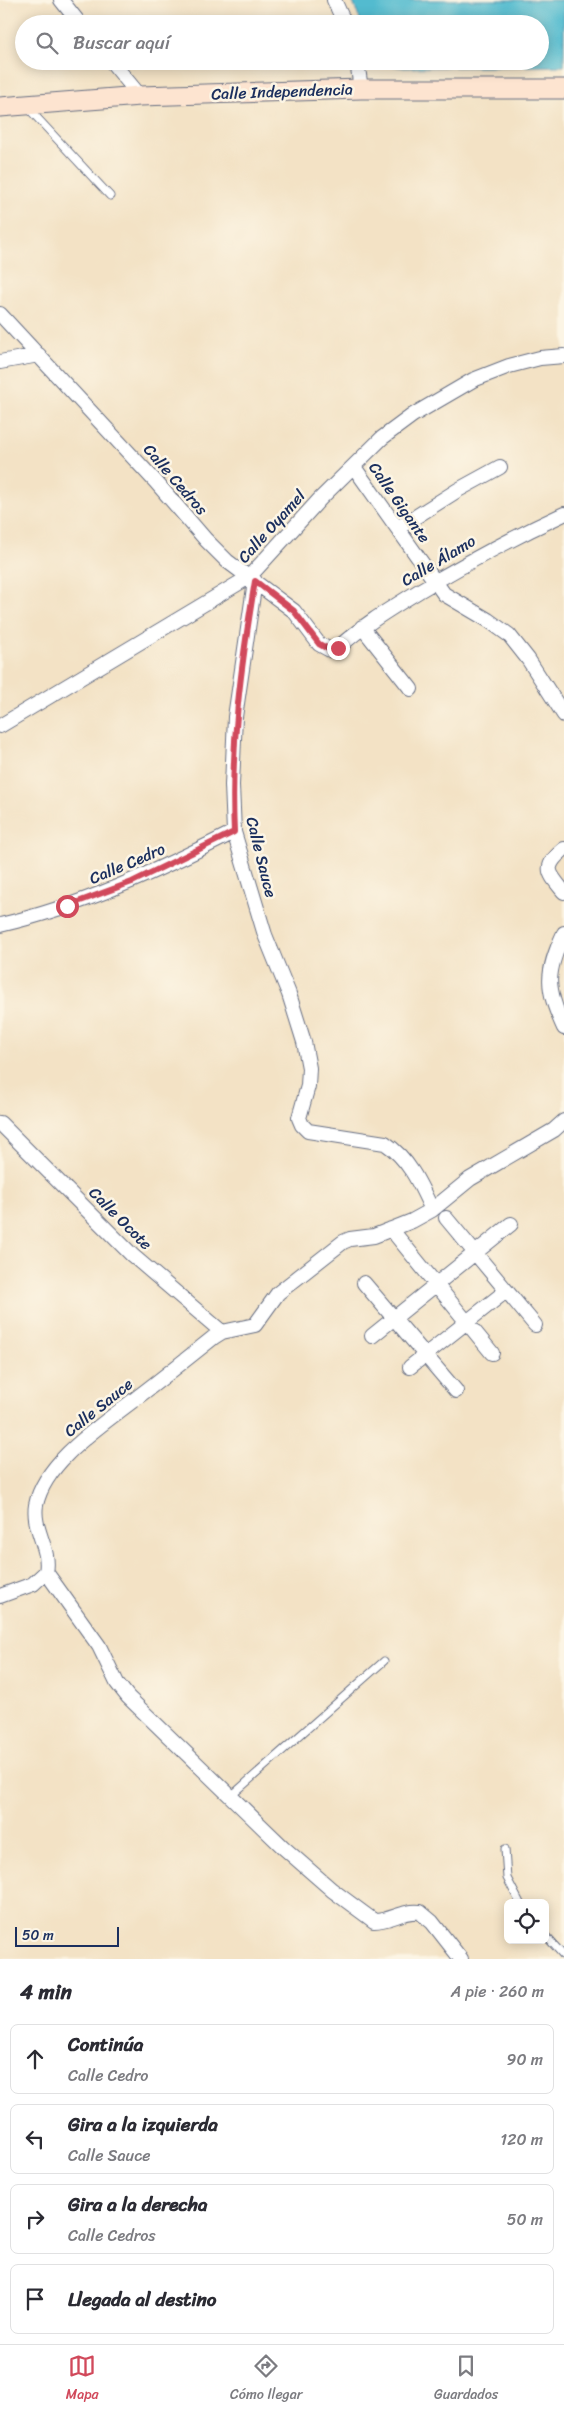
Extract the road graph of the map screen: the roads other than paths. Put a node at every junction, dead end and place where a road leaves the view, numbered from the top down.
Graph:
1 (61, 0) edge
2 (334, 0) edge
3 (73, 15) edge
4 (341, 15) edge
5 (118, 70) edge
6 (358, 70) edge
7 (361, 88) junction
8 (564, 89) edge
9 (140, 96) junction
10 (26, 106) junction
11 (0, 107) edge
12 (110, 196) dead end
13 (0, 314) edge
14 (38, 355) junction
15 (564, 356) edge
16 (0, 362) edge
17 (354, 467) junction
18 (500, 467) dead end
19 (564, 514) edge
20 (398, 528) junction
21 (252, 579) junction
22 (434, 583) junction
23 (362, 627) junction
24 (338, 648) joint
25 (411, 689) dead end
26 (564, 715) edge
27 (0, 726) edge
28 (234, 832) junction
29 (564, 849) edge
30 (564, 892) edge
31 (0, 925) edge
32 (564, 933) edge
33 (564, 1028) edge
34 (564, 1121) edge
35 (0, 1122) edge
36 (432, 1210) junction
37 (446, 1218) dead end
38 (511, 1224) dead end
39 (391, 1230) junction
40 (475, 1253) junction
41 (364, 1283) dead end
42 (436, 1284) junction
43 (506, 1291) junction
44 (393, 1319) junction
45 (467, 1322) junction
46 (535, 1325) dead end
47 (222, 1332) junction
48 (372, 1336) dead end
49 (492, 1353) dead end
50 (425, 1356) junction
51 (410, 1367) dead end
52 (456, 1391) dead end
53 (46, 1572) junction
54 (0, 1596) edge
55 (384, 1661) dead end
56 (230, 1797) junction
57 (505, 1849) dead end
58 (518, 1899) edge
59 (549, 1939) edge
60 (564, 1956) edge
61 (461, 1959) edge

1 - 3 street
2 - 4 street
5 - 9 street
6 - 7 street
7 - 8 main road, Calle Independencia
7 - 9 main road, Calle Independencia
9 - 10 main road, Calle Independencia
10 - 11 main road, Calle Independencia
10 - 12 lane
13 - 14 street, Calle Cedros
14 - 16 street
14 - 21 street, Calle Cedros
15 - 17 street, Calle Oyamel
17 - 20 street, Calle Gigante
17 - 21 street, Calle Oyamel
18 - 20 street
19 - 22 street, Calle Álamo
20 - 22 street, Calle Gigante
21 - 24 street, Calle Cedros
21 - 27 street, Calle Oyamel
21 - 28 street, Calle Sauce
22 - 23 street, Calle Álamo
22 - 26 street, Calle Gigante
23 - 24 street, Calle Álamo
23 - 25 street
28 - 31 street, Calle Cedro
28 - 36 street, Calle Sauce
29 - 30 street
32 - 33 street
34 - 36 street, Calle Sauce
35 - 47 street, Calle Ocote
36 - 39 street, Calle Sauce
37 - 40 street
38 - 40 street
39 - 42 street
39 - 47 street, Calle Sauce
40 - 42 street
40 - 43 street
41 - 44 street
42 - 44 street
42 - 45 street
43 - 45 street
43 - 46 street
44 - 48 street
44 - 50 street
45 - 49 street
45 - 50 street
47 - 53 street, Calle Sauce
50 - 51 street
50 - 52 street
53 - 54 street
53 - 56 street
55 - 56 lane
56 - 61 street
57 - 58 lane
59 - 60 lane

